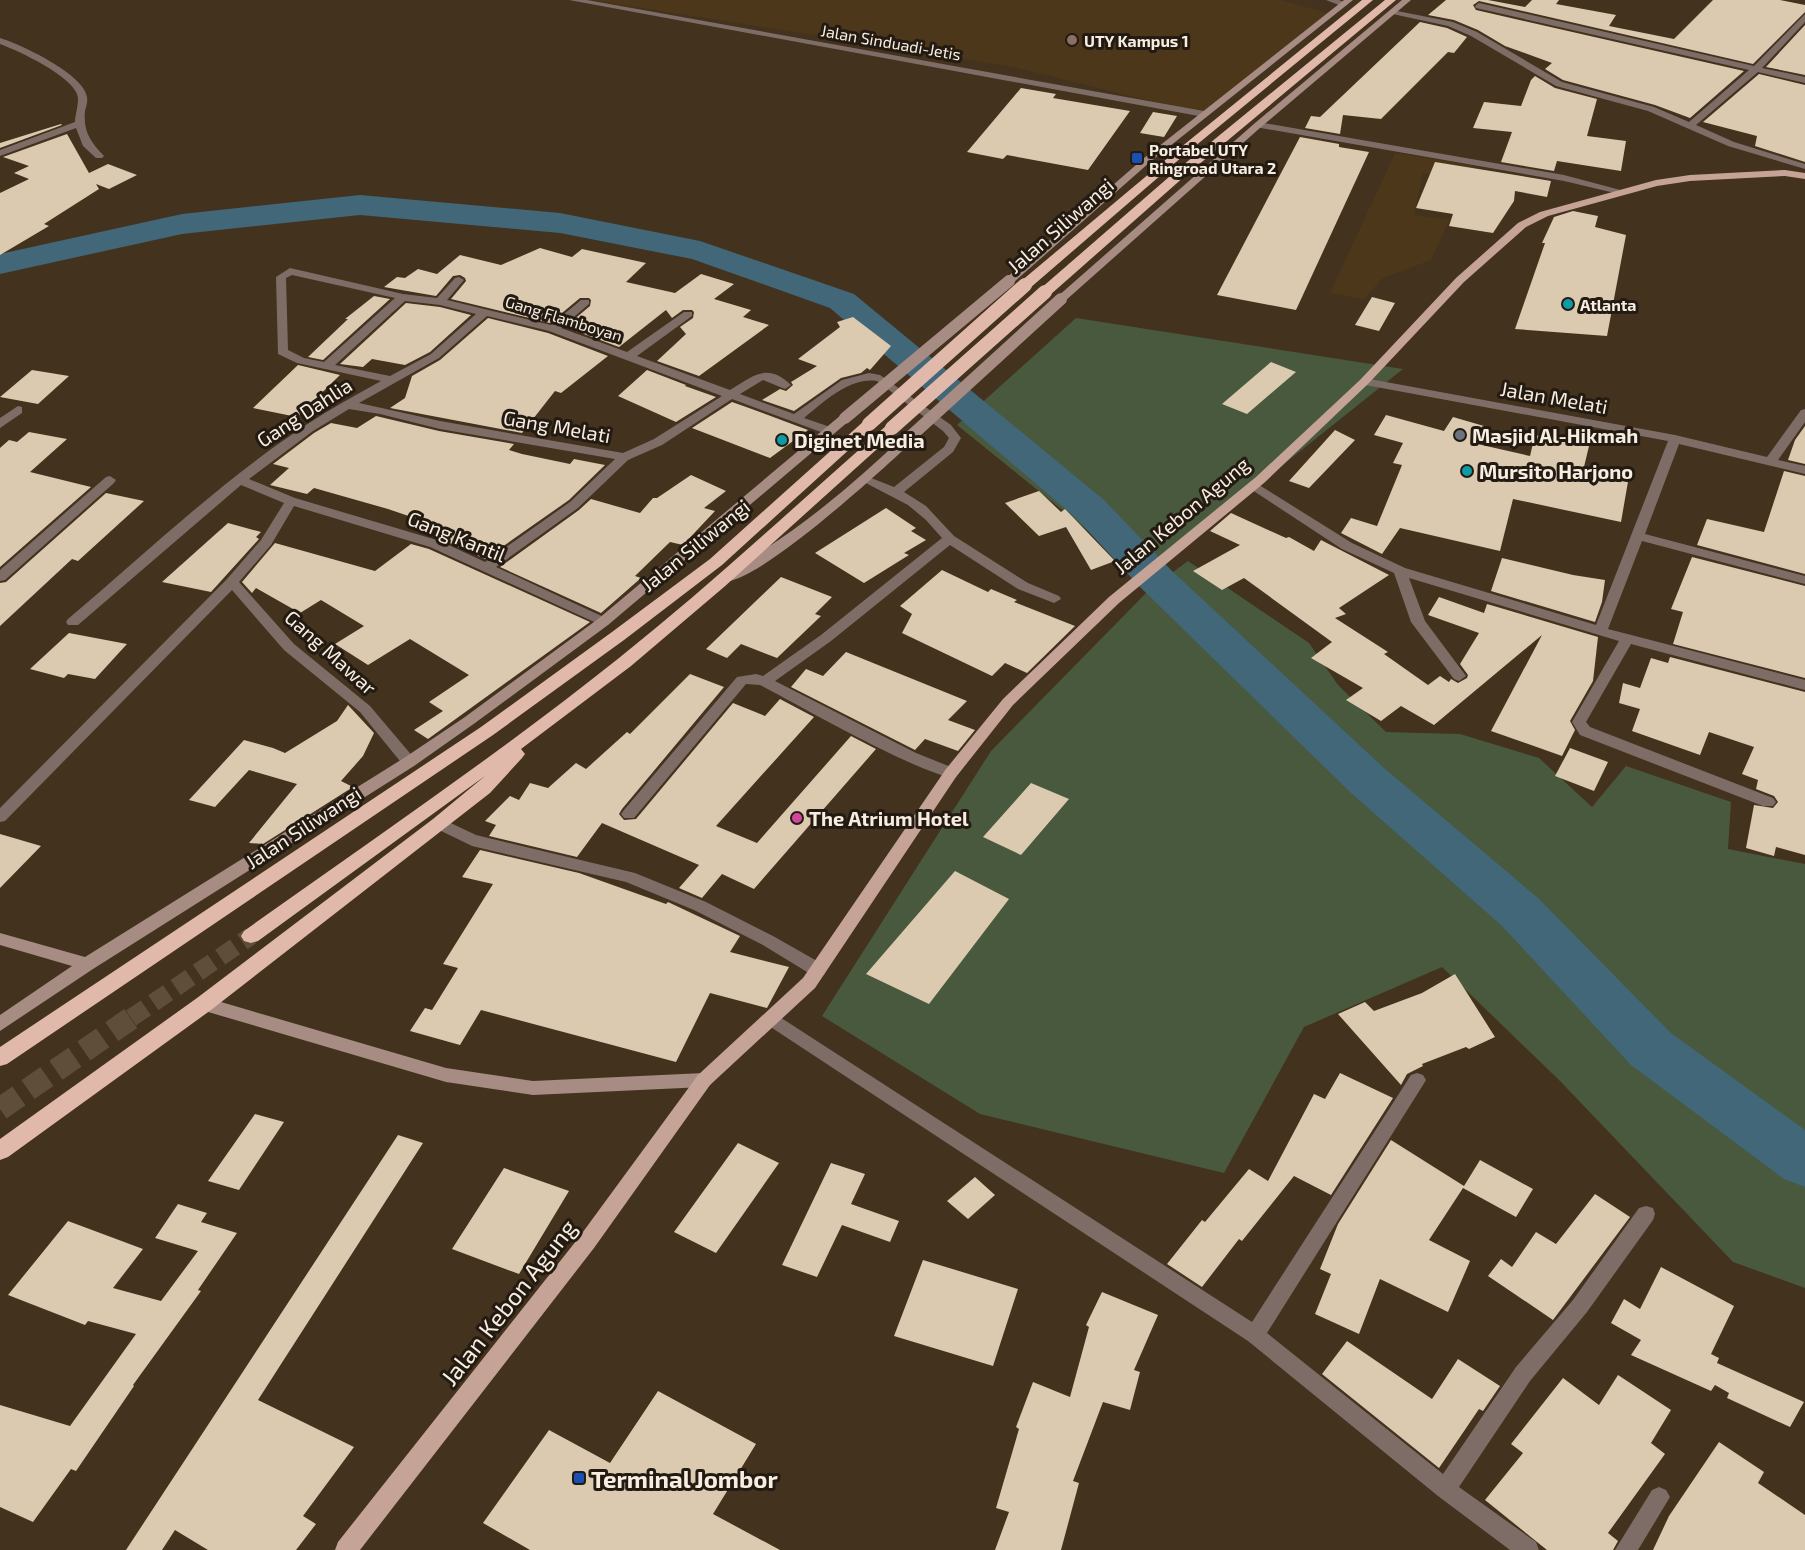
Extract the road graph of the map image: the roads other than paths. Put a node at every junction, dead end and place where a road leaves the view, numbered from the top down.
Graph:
1 (573, 0) edge
2 (1330, 0) edge
3 (1368, 0) edge
4 (1407, 0) edge
5 (1346, 2) edge
6 (1392, 6) edge
7 (1477, 15) edge
8 (1805, 17) edge
9 (0, 41) edge
10 (1756, 68) junction
11 (1805, 80) edge
12 (1204, 114) junction
13 (79, 124) junction
14 (1258, 125) junction
15 (1691, 126) junction
16 (0, 153) edge
17 (99, 156) dead end
18 (1804, 170) edge
19 (1619, 191) junction
20 (1094, 226) junction
21 (1059, 237) junction
22 (1089, 253) junction
23 (1106, 258) junction
24 (1051, 262) junction
25 (459, 280) dead end
26 (403, 297) junction
27 (441, 302) junction
28 (585, 303) dead end
29 (485, 312) junction
30 (688, 314) dead end
31 (554, 329) junction
32 (629, 356) junction
33 (301, 361) joint
34 (328, 366) junction
35 (392, 380) junction
36 (1364, 382) junction
37 (785, 385) dead end
38 (731, 394) junction
39 (346, 405) junction
40 (18, 410) dead end
41 (1805, 413) edge
42 (795, 419) junction
43 (0, 424) edge
44 (830, 431) junction
45 (1675, 439) junction
46 (624, 457) junction
47 (1771, 460) junction
48 (1805, 470) edge
49 (110, 480) dead end
50 (240, 480) junction
51 (866, 480) junction
52 (1252, 486) junction
53 (896, 492) junction
54 (291, 501) junction
55 (1638, 536) junction
56 (950, 539) junction
57 (487, 567) junction
58 (1400, 571) junction
59 (0, 577) edge
60 (1805, 580) edge
61 (232, 582) junction
62 (718, 583) junction
63 (1054, 599) dead end
64 (73, 622) dead end
65 (603, 622) junction
66 (1601, 630) junction
67 (1627, 639) junction
68 (1459, 676) dead end
69 (765, 682) junction
70 (1805, 685) edge
71 (543, 724) junction
72 (409, 762) junction
73 (951, 773) junction
74 (1768, 802) dead end
75 (629, 814) dead end
76 (0, 817) edge
77 (440, 824) junction
78 (251, 936) tunnel mouth
79 (0, 939) edge
80 (87, 964) junction
81 (818, 970) junction
82 (204, 1004) junction
83 (772, 1018) junction
84 (0, 1023) edge
85 (0, 1058) edge
86 (704, 1080) junction
87 (1417, 1080) dead end
88 (0, 1151) edge
89 (1646, 1214) dead end
90 (1255, 1335) junction
91 (1445, 1489) junction
92 (1659, 1497) dead end
93 (346, 1550) edge
94 (1528, 1550) edge
95 (1626, 1550) edge

1 - 12 street, Jalan Sinduadi-Jetis
2 - 5 street
3 - 20 highway, Jalan Siliwangi
4 - 6 street
5 - 12 street
6 - 7 street
6 - 14 street
6 - 22 highway, Jalan Siliwangi
7 - 10 street
7 - 15 street
8 - 10 street
9 - 13 street
10 - 11 street
10 - 15 street
12 - 21 street
13 - 16 street
13 - 17 street
14 - 19 street
14 - 23 street
15 - 18 street
18 - 19 main road, Jalan Kebon Agung
19 - 36 main road, Jalan Kebon Agung
20 - 21 highway
20 - 24 highway, Jalan Siliwangi
21 - 24 highway
21 - 44 street, bridge
22 - 23 highway
22 - 62 highway, Jalan Siliwangi, bridge
23 - 51 street, bridge
24 - 85 highway, Jalan Siliwangi, bridge
25 - 27 street
26 - 27 street, Gang Flamboyan
26 - 33 street, Gang Flamboyan
26 - 34 street
27 - 29 street, Gang Flamboyan
28 - 31 street
29 - 31 street, Gang Flamboyan
29 - 35 street, Gang Dahlia
30 - 32 street
31 - 32 street, Gang Flamboyan
32 - 38 street, Gang Flamboyan
33 - 34 street, Gang Dahlia
34 - 35 street, Gang Dahlia
35 - 39 street, Gang Dahlia
36 - 45 street, Jalan Melati
36 - 52 main road, Jalan Kebon Agung
37 - 38 street
38 - 42 street, Gang Flamboyan
38 - 46 street
39 - 46 street, Gang Melati
39 - 50 street, Gang Dahlia
40 - 43 street
41 - 47 street
42 - 44 street, Gang Flamboyan
42 - 53 street
44 - 65 street
45 - 47 street, Jalan Melati
45 - 55 street
46 - 57 street, Gang Melati
47 - 48 street, Jalan Melati
49 - 59 street
50 - 54 street
50 - 64 street, Gang Dahlia
51 - 53 street
51 - 62 street
52 - 58 street
52 - 73 main road, Jalan Kebon Agung
53 - 56 street
54 - 57 street, Gang Kantil
54 - 61 street
55 - 60 street
55 - 66 street
56 - 63 street
56 - 69 street
57 - 65 street, Gang Kantil
58 - 66 street
58 - 68 street
61 - 72 street, Gang Mawar
61 - 76 street
62 - 71 highway, Jalan Siliwangi
65 - 72 street
66 - 67 street
67 - 70 street
67 - 74 street
69 - 73 street
69 - 75 street
71 - 77 highway
71 - 78 highway, Jalan Siliwangi
72 - 80 street
73 - 81 main road, Jalan Kebon Agung
77 - 81 street
77 - 82 highway
79 - 80 street
80 - 84 street
81 - 83 main road, Jalan Kebon Agung
82 - 86 street
82 - 88 highway
83 - 86 main road, Jalan Kebon Agung
83 - 90 street
86 - 93 main road, Jalan Kebon Agung
87 - 90 street
89 - 91 street
90 - 91 street
91 - 94 street
92 - 95 street

